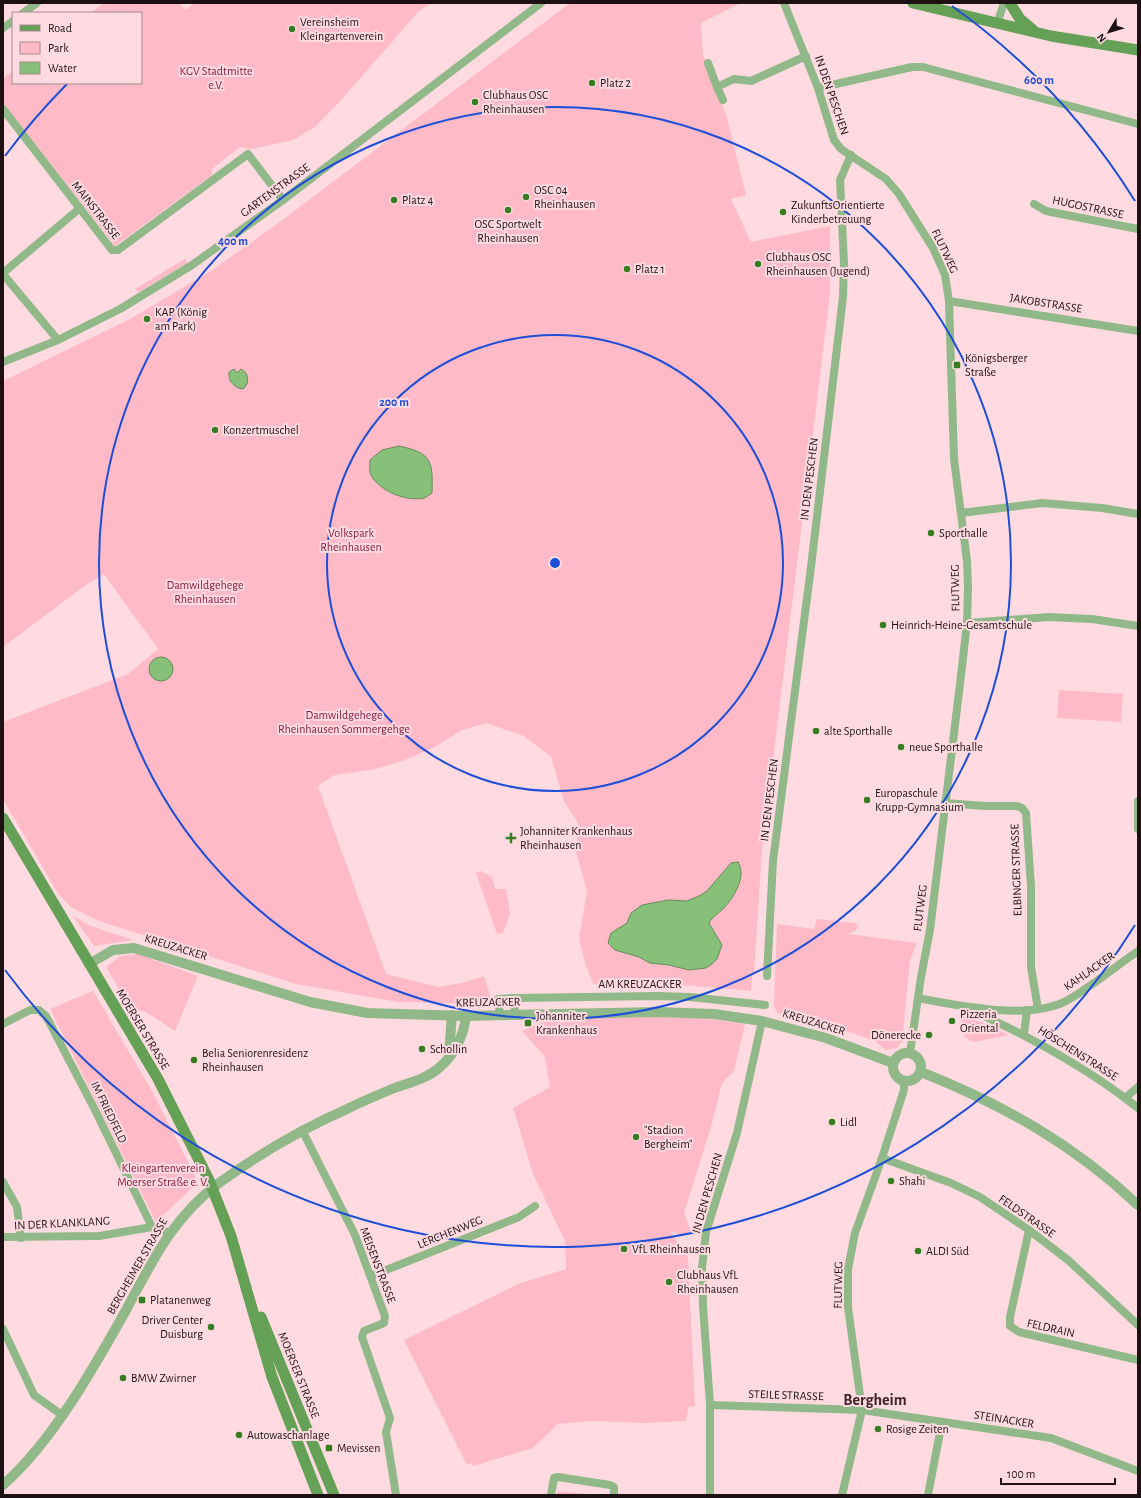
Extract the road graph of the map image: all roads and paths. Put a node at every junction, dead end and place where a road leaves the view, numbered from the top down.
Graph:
1 (36, 3) edge
2 (541, 3) edge
3 (784, 3) edge
4 (912, 3) edge
5 (1004, 3) edge
6 (1010, 3) edge
7 (24, 12) edge
8 (12, 22) edge
9 (997, 24) junction
10 (3, 28) edge
11 (1037, 33) junction
12 (1138, 50) edge
13 (806, 56) junction
14 (708, 63) dead end
15 (717, 87) junction
16 (818, 88) junction
17 (723, 100) dead end
18 (3, 109) edge
19 (1138, 124) edge
20 (851, 155) junction
21 (284, 200) junction
22 (1034, 204) dead end
23 (80, 208) junction
24 (1138, 230) edge
25 (3, 274) edge
26 (949, 300) junction
27 (1138, 331) edge
28 (58, 340) junction
29 (3, 362) edge
30 (961, 513) junction
31 (1138, 514) edge
32 (967, 623) junction
33 (1138, 626) edge
34 (1138, 801) edge
35 (945, 803) junction
36 (3, 818) edge
37 (1138, 829) edge
38 (1138, 951) edge
39 (89, 964) junction
40 (767, 976) dead end
41 (514, 998) junction
42 (918, 998) junction
43 (765, 1005) dead end
44 (980, 1008) junction
45 (1038, 1009) junction
46 (1027, 1010) junction
47 (515, 1014) junction
48 (452, 1015) junction
49 (500, 1015) junction
50 (466, 1016) junction
51 (762, 1021) junction
52 (3, 1024) edge
53 (1024, 1034) junction
54 (910, 1053) junction
55 (448, 1058) junction
56 (893, 1064) junction
57 (921, 1072) junction
58 (904, 1081) junction
59 (1138, 1087) edge
60 (1125, 1098) junction
61 (1138, 1108) edge
62 (302, 1130) junction
63 (882, 1158) junction
64 (3, 1182) edge
65 (212, 1189) junction
66 (1138, 1205) edge
67 (535, 1206) dead end
68 (152, 1227) junction
69 (1029, 1230) junction
70 (169, 1234) junction
71 (3, 1237) edge
72 (21, 1238) junction
73 (240, 1264) junction
74 (372, 1276) junction
75 (1138, 1325) edge
76 (3, 1329) edge
77 (1138, 1360) edge
78 (710, 1405) junction
79 (862, 1410) junction
80 (62, 1415) junction
81 (942, 1422) junction
82 (1138, 1470) edge
83 (5, 1481) edge
84 (318, 1495) edge
85 (334, 1495) edge
86 (396, 1495) edge
87 (551, 1495) edge
88 (614, 1495) edge
89 (710, 1495) edge
90 (842, 1495) edge
91 (928, 1495) edge

1 - 7 street
2 - 21 street, GARTENSTRASSE
3 - 13 street, IN DEN PESCHEN
4 - 9 main road
5 - 9 street
6 - 11 main road
8 - 10 street
9 - 11 main road
11 - 12 main road
13 - 15 street
13 - 16 street, IN DEN PESCHEN
14 - 15 street
15 - 17 street
16 - 19 street
16 - 20 street, IN DEN PESCHEN
18 - 23 street, MAINSTRASSE
20 - 26 street, FLUTWEG
20 - 40 street, IN DEN PESCHEN
21 - 23 street, MAINSTRASSE
21 - 28 street, GARTENSTRASSE
22 - 24 street, HUGOSTRASSE
23 - 25 street
25 - 28 street
26 - 27 street, JAKOBSTRASSE
26 - 30 street, FLUTWEG
28 - 29 street, GARTENSTRASSE
30 - 31 street
30 - 32 street, FLUTWEG
32 - 33 street
32 - 35 street, FLUTWEG
34 - 37 street
35 - 42 street, FLUTWEG
35 - 45 street, ELBINGER STRASSE
36 - 39 main road, MOERSER STRASSE
38 - 45 street, KAHLACKER
39 - 48 street, KREUZACKER
39 - 65 main road, MOERSER STRASSE
41 - 43 street, AM KREUZACKER
41 - 47 street
41 - 49 street, AM KREUZACKER
42 - 44 street, KAHLACKER
42 - 54 street, FLUTWEG
44 - 46 street, KAHLACKER
44 - 53 street
45 - 46 street, KAHLACKER
46 - 53 street, HÖSCHENSTRASSE
47 - 49 street, KREUZACKER
47 - 51 street, KREUZACKER
48 - 50 street, KREUZACKER
48 - 55 street
49 - 50 street, KREUZACKER
50 - 55 street, BERGHEIMER STRASSE
51 - 56 street, KREUZACKER
51 - 78 street, IN DEN PESCHEN
52 - 68 street, IM FRIEDFELD
53 - 60 street, HÖSCHENSTRASSE
54 - 56 street
54 - 57 street
55 - 62 street, BERGHEIMER STRASSE
56 - 58 street
57 - 58 street
57 - 66 street
58 - 63 street, FLUTWEG
59 - 60 street
60 - 61 street, HÖSCHENSTRASSE
62 - 65 street, BERGHEIMER STRASSE
62 - 74 street, MEISENSTRASSE
63 - 69 street, FELDSTRASSE
63 - 79 street, FLUTWEG
64 - 72 street
65 - 70 street, BERGHEIMER STRASSE
65 - 73 main road, MOERSER STRASSE
67 - 74 street, LERCHENWEG
68 - 70 street
68 - 72 street, IN DER KLANKLANG
69 - 75 street, FELDSTRASSE
69 - 77 street, FELDRAIN
70 - 80 street, BERGHEIMER STRASSE
71 - 72 street, IN DER KLANKLANG
73 - 84 main road, MOERSER STRASSE
73 - 85 main road, MOERSER STRASSE
74 - 86 street, MEISENSTRASSE
76 - 80 street
78 - 79 street, STEILE STRASSE
78 - 89 street, IN DEN PESCHEN
79 - 81 street, STEINACKER
79 - 90 street, FLUTWEG
80 - 83 street, BERGHEIMER STRASSE
81 - 82 street, STEINACKER
81 - 91 street
87 - 88 street

